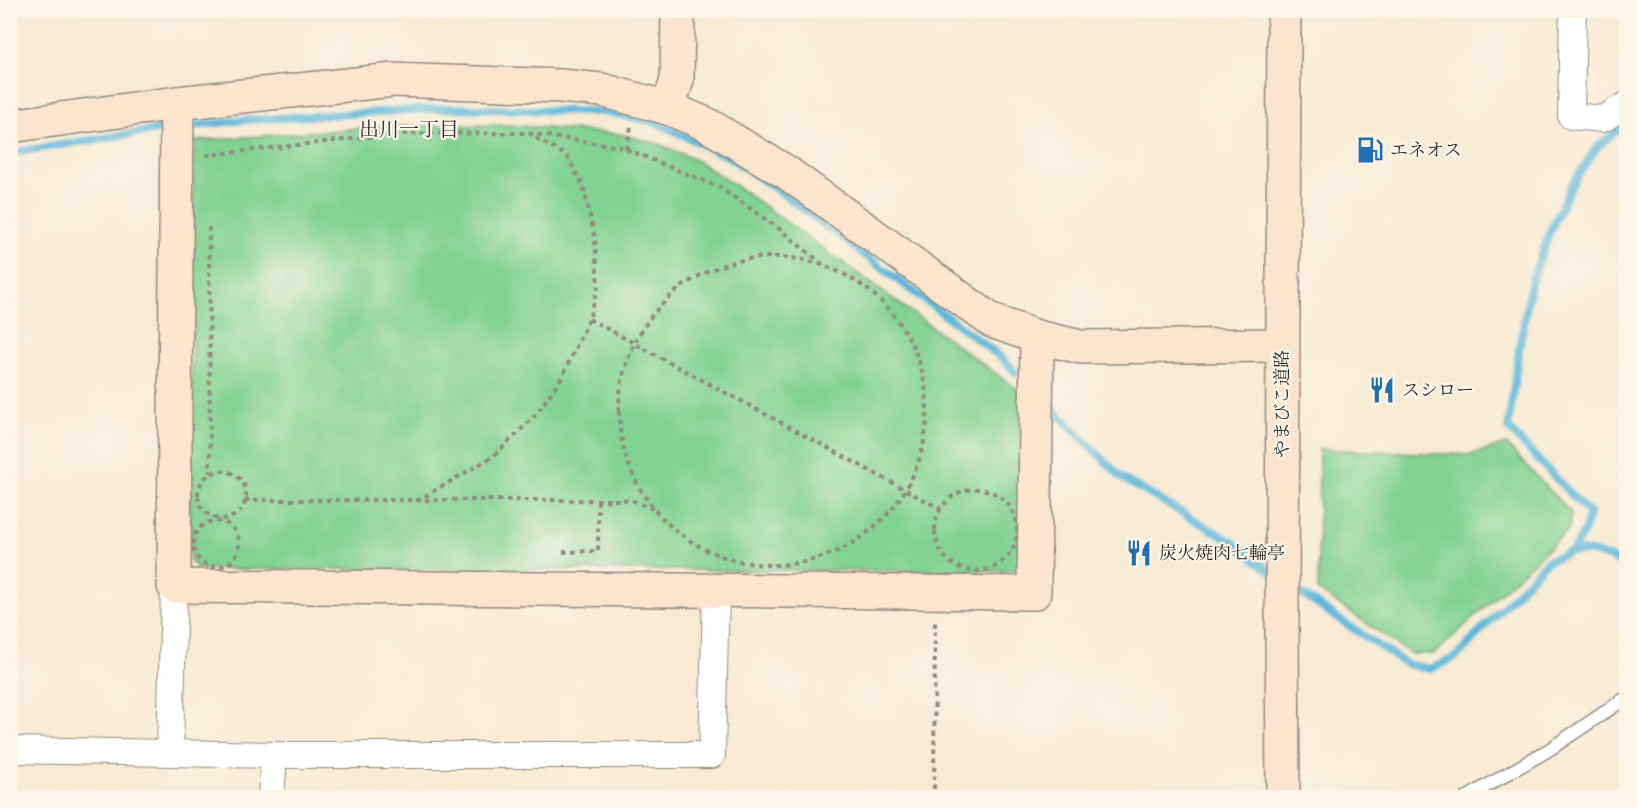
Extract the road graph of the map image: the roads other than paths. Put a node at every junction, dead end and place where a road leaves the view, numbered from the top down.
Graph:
1 (678, 10) edge
2 (1284, 10) edge
3 (1573, 10) edge
4 (177, 103) junction
5 (1626, 105) edge
6 (668, 108) junction
7 (10, 126) edge
8 (1037, 338) junction
9 (1282, 345) junction
10 (174, 586) junction
11 (716, 590) junction
12 (1626, 698) edge
13 (10, 750) edge
14 (170, 752) junction
15 (274, 755) junction
16 (271, 798) edge
17 (1283, 798) edge
18 (1466, 798) edge

1 - 6 street
2 - 9 street, やまびこ道路
3 - 5 street
4 - 6 street
4 - 7 street
4 - 10 street
6 - 8 street
8 - 9 street
8 - 11 street
9 - 17 street, やまびこ道路
10 - 11 street
10 - 14 street
11 - 15 street
12 - 18 lane
13 - 14 street
14 - 15 street
15 - 16 street

